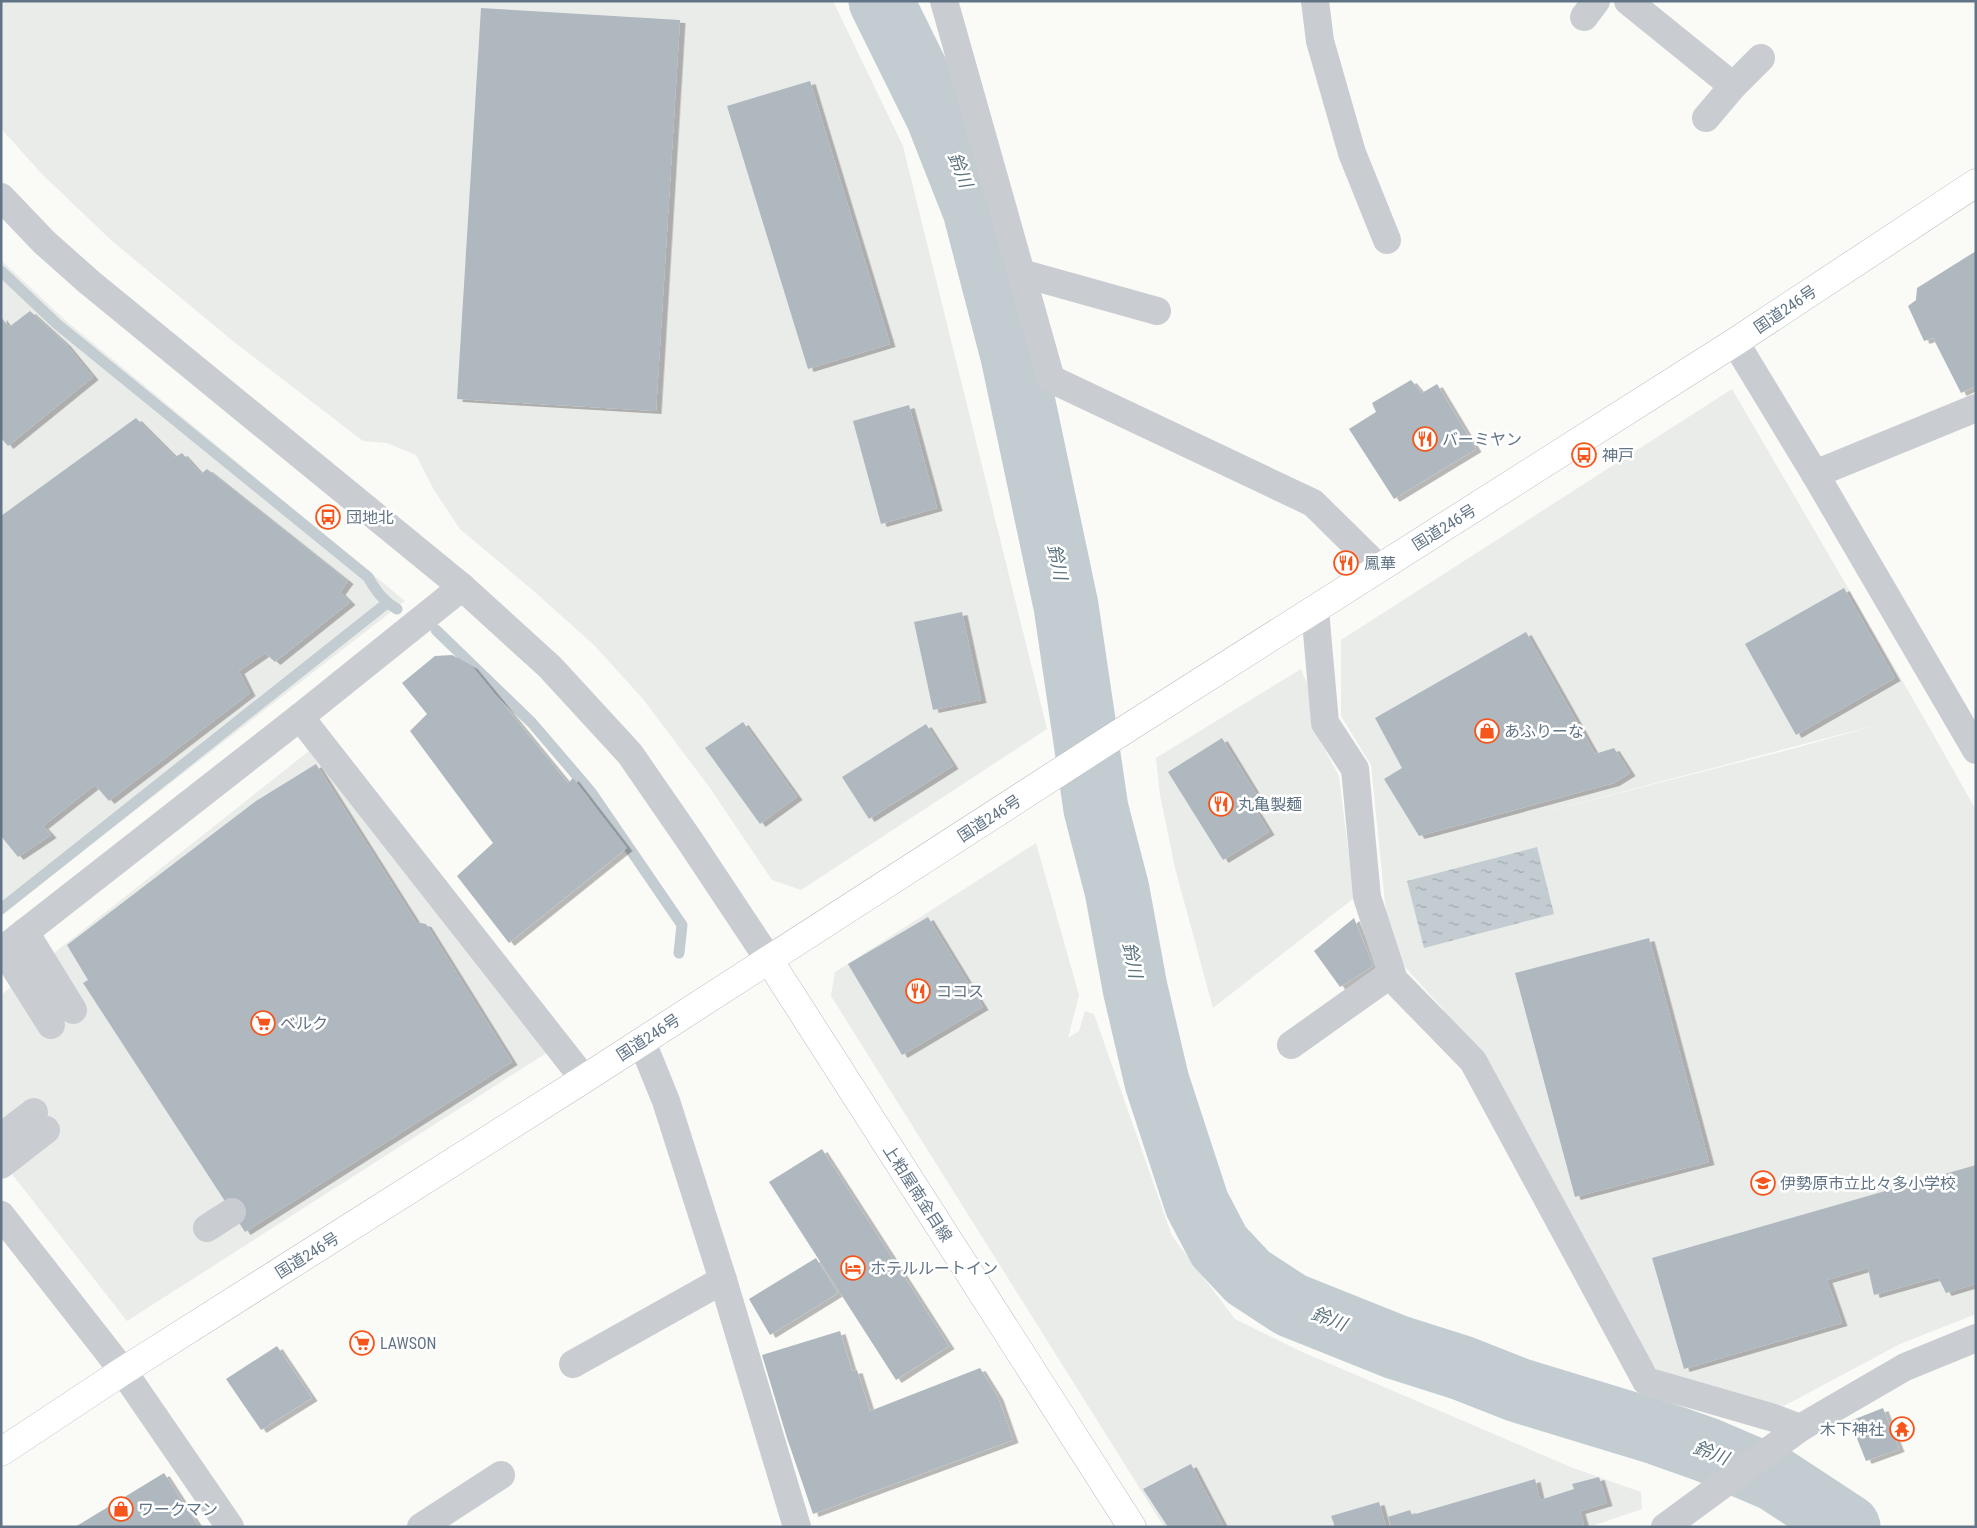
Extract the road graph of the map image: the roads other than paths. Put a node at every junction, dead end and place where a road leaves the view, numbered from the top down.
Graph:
1 (944, 1) edge
2 (1315, 1) edge
3 (1628, 1) edge
4 (1761, 58) dead end
5 (1733, 86) junction
6 (1706, 118) dead end
7 (1976, 183) edge
8 (2, 201) edge
9 (1387, 240) dead end
10 (1021, 274) junction
11 (1157, 311) dead end
12 (1735, 342) junction
13 (1976, 408) edge
14 (1815, 474) junction
15 (1379, 568) junction
16 (462, 588) junction
17 (1315, 610) junction
18 (300, 717) junction
19 (1976, 750) edge
20 (25, 932) junction
21 (2, 950) edge
22 (769, 960) junction
23 (1392, 974) junction
24 (73, 1010) dead end
25 (51, 1025) dead end
26 (642, 1042) junction
27 (1291, 1045) dead end
28 (584, 1079) junction
29 (1, 1137) edge
30 (1, 1166) edge
31 (232, 1212) dead end
32 (1, 1215) edge
33 (207, 1228) dead end
34 (723, 1280) junction
35 (1976, 1338) edge
36 (573, 1364) dead end
37 (124, 1372) junction
38 (1792, 1434) junction
39 (1, 1452) edge
40 (501, 1475) dead end
41 (230, 1527) edge
42 (421, 1527) edge
43 (797, 1527) edge
44 (1132, 1527) edge
45 (1665, 1527) edge

1 - 10 street
2 - 9 street
3 - 5 street
4 - 5 street
5 - 6 street
7 - 12 main road, 国道246号
8 - 16 street
10 - 11 street
10 - 15 street
12 - 14 street
12 - 15 main road, 国道246号
13 - 14 street
14 - 19 street
15 - 17 main road, 国道246号
16 - 18 street
16 - 22 street
17 - 22 main road, 国道246号
17 - 23 street
18 - 20 street
18 - 28 street
20 - 21 street
20 - 24 street
21 - 25 street
22 - 26 main road, 国道246号
22 - 44 main road, 上粕屋南金目線
23 - 27 street
23 - 38 street
26 - 28 main road, 国道246号
26 - 34 street
28 - 37 main road, 国道246号
29 - 30 street
31 - 33 street
32 - 37 street
34 - 36 street
34 - 43 street
35 - 38 street
37 - 39 main road, 国道246号
37 - 41 street
38 - 45 street
40 - 42 street

